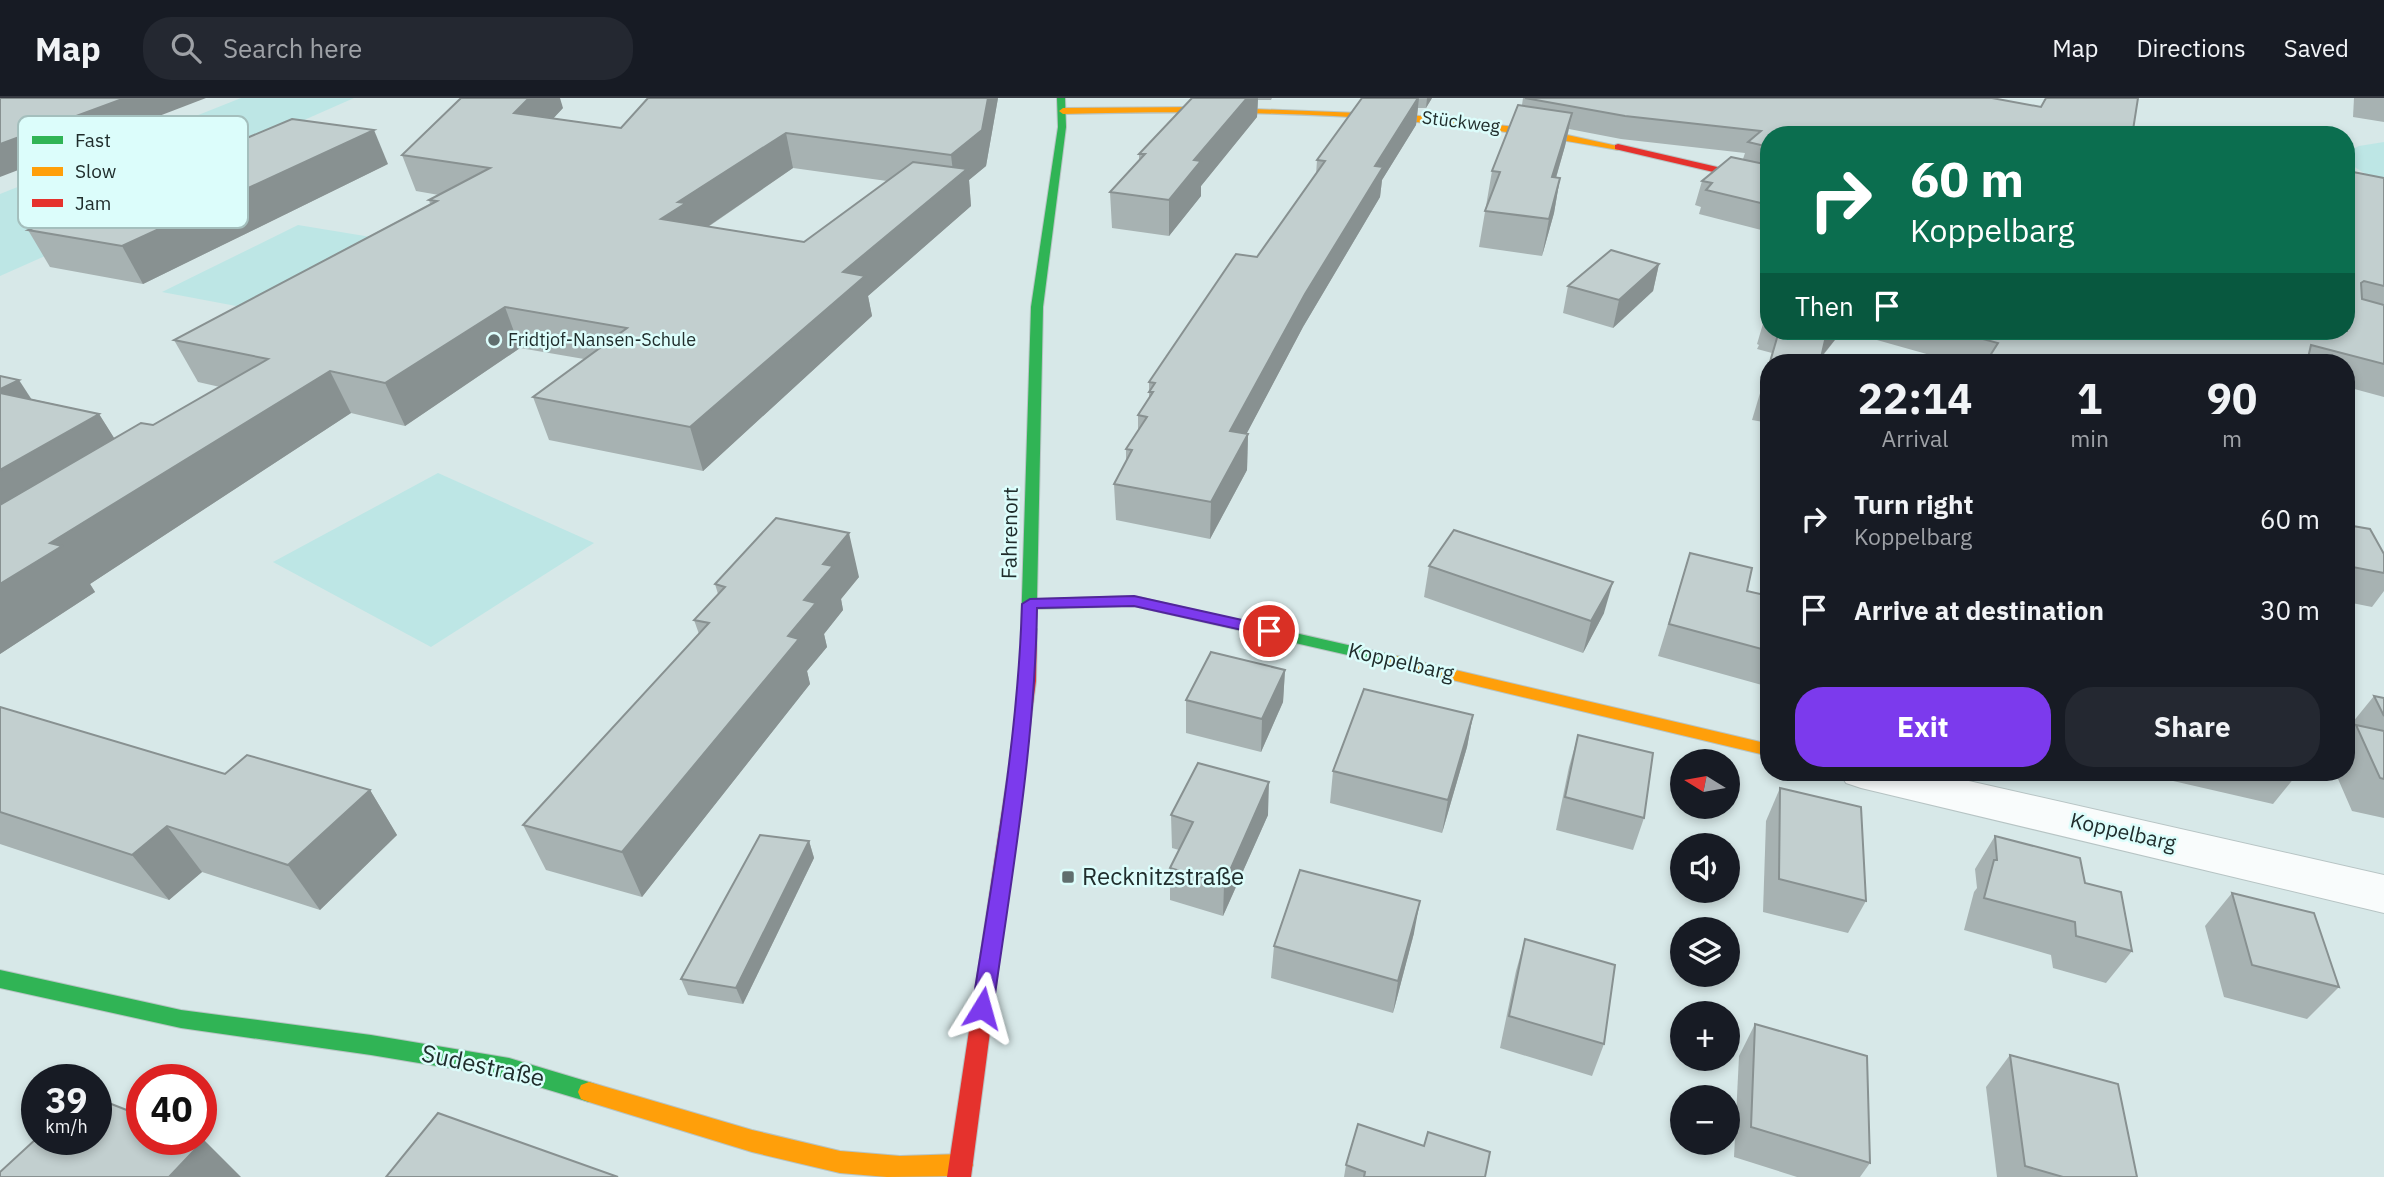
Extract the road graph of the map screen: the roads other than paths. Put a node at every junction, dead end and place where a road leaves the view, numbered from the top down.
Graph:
1 (1062, 105) edge
2 (1760, 180) edge
3 (1030, 604) junction
4 (1760, 748) edge
5 (1900, 781) edge
6 (2384, 894) edge
7 (0, 979) edge
8 (960, 1171) edge

1 - 2 street, Stückweg
1 - 3 street, Fahrenort
3 - 4 street, Koppelbarg
3 - 8 street, Fahrenort
5 - 6 street, Koppelbarg
7 - 8 street, Sudestraße

